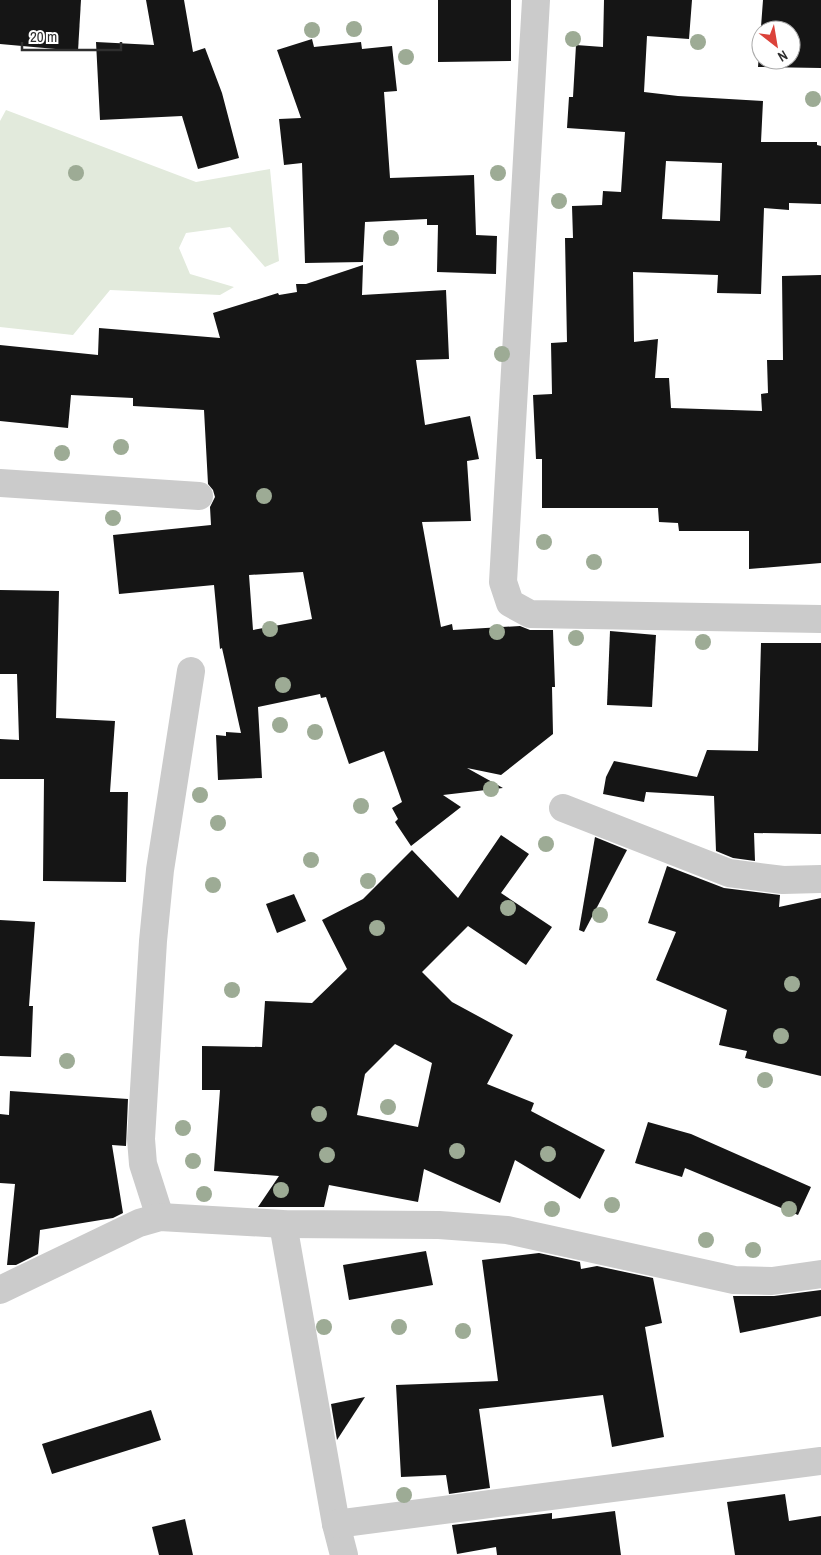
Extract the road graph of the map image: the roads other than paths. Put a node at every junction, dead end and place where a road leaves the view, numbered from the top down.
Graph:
1 (536, 0) edge
2 (0, 483) edge
3 (199, 496) dead end
4 (821, 620) edge
5 (191, 671) dead end
6 (563, 808) dead end
7 (821, 880) edge
8 (160, 1217) junction
9 (283, 1224) junction
10 (821, 1274) edge
11 (0, 1290) edge
12 (821, 1461) edge
13 (336, 1524) junction
14 (338, 1554) edge

1 - 4 street
2 - 3 street
5 - 8 street
6 - 7 street
8 - 9 street
8 - 11 street
9 - 10 street
9 - 13 street
12 - 13 street
13 - 14 street

